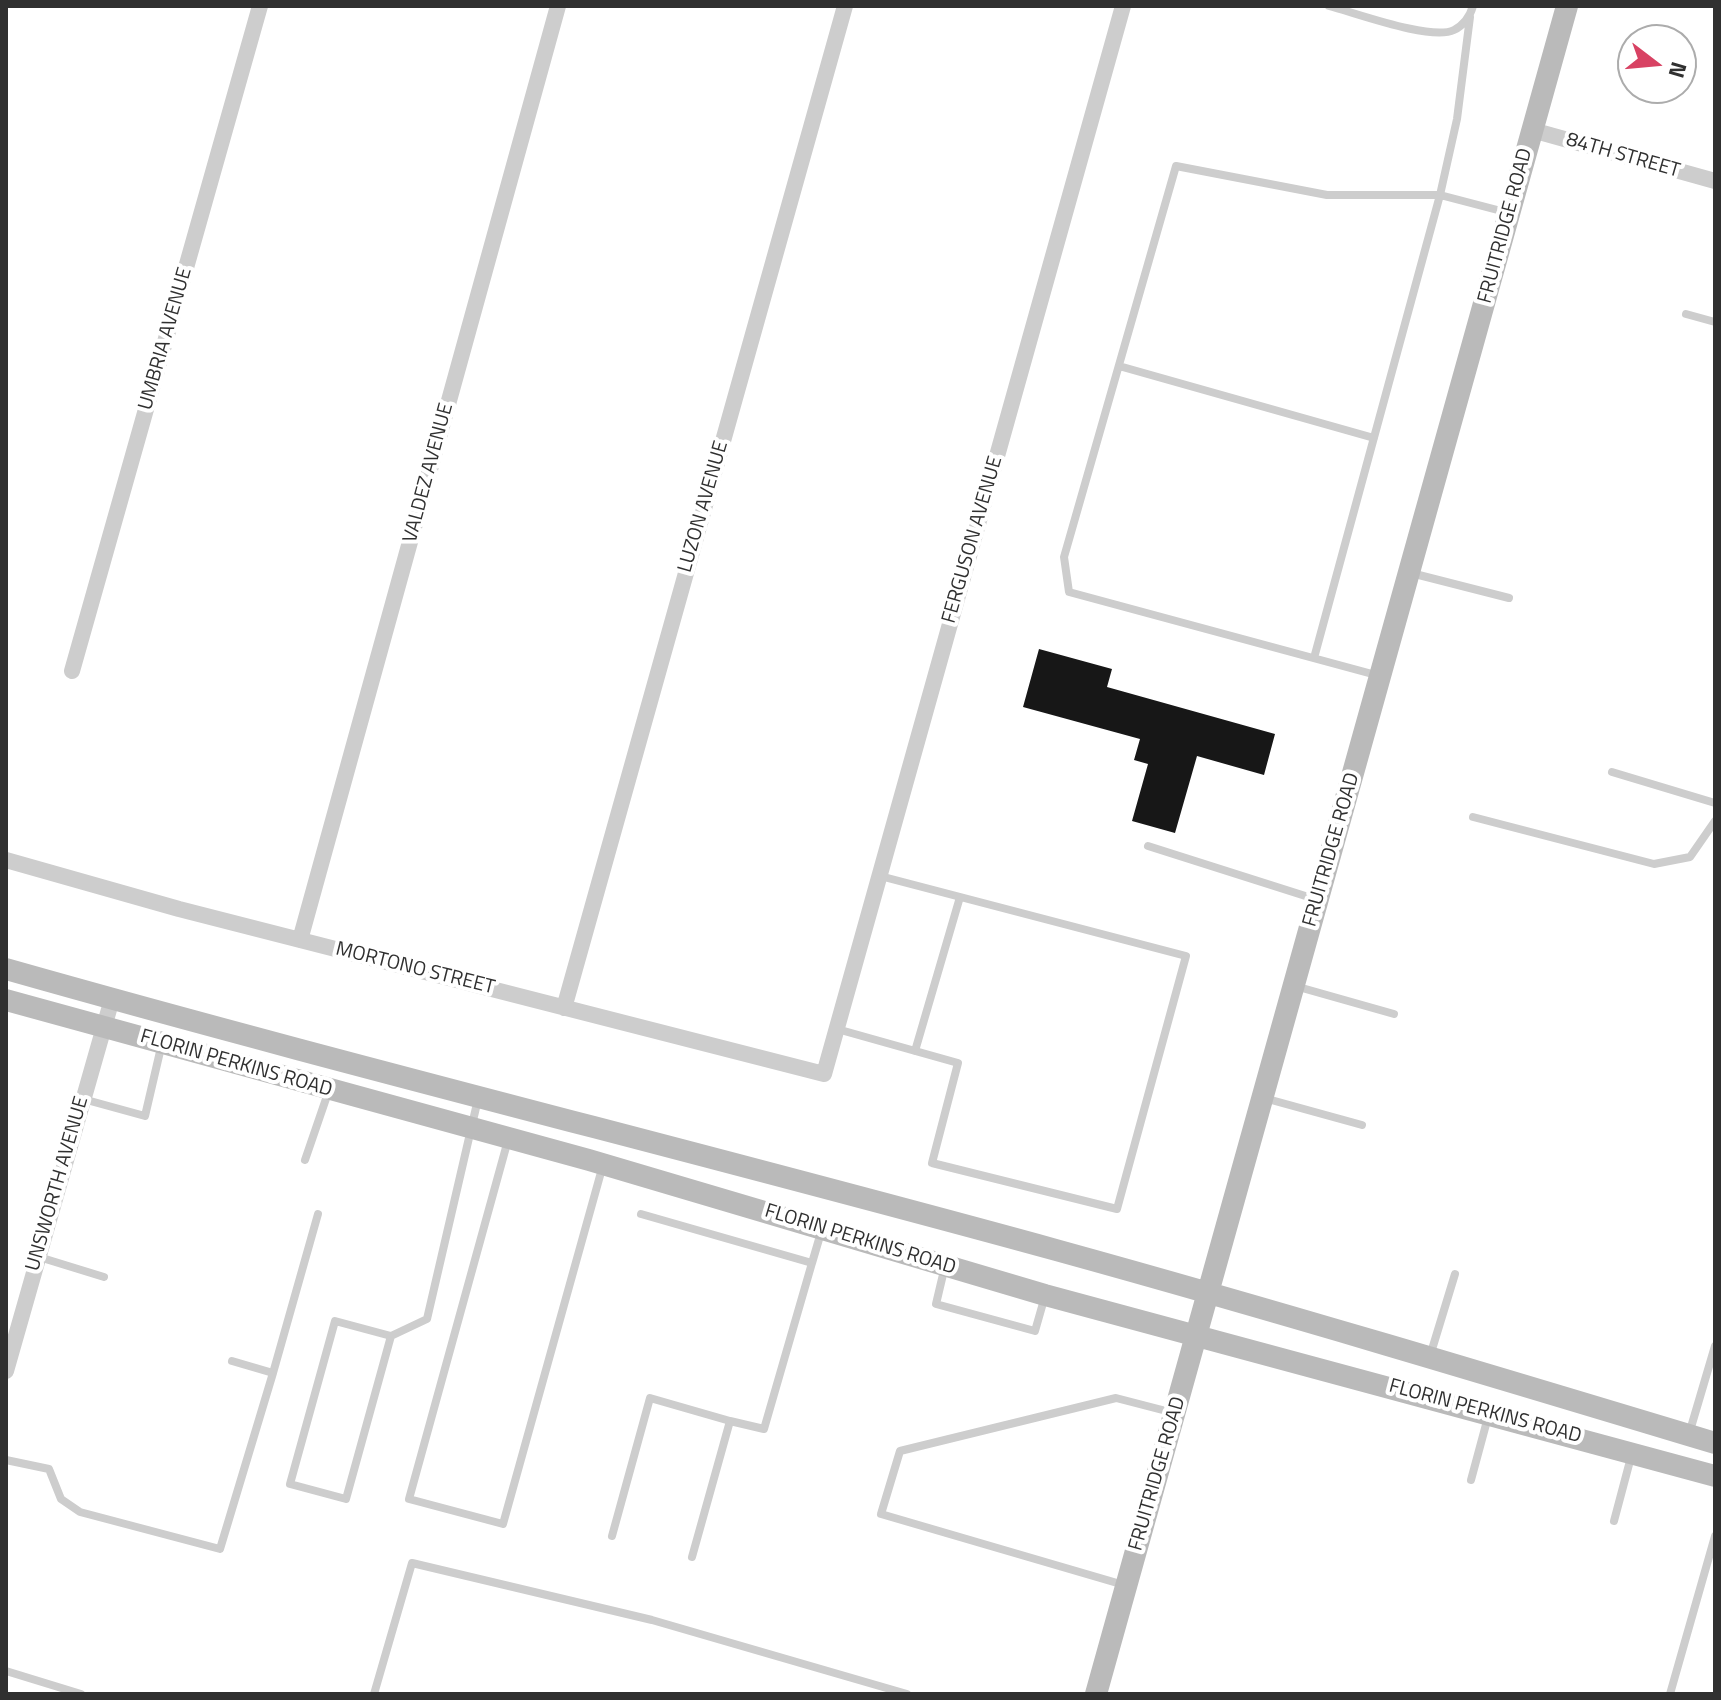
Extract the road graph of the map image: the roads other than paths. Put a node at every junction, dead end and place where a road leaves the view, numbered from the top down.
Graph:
1 (260, 6) edge
2 (558, 6) edge
3 (845, 6) edge
4 (1123, 6) edge
5 (1329, 6) edge
6 (1473, 6) edge
7 (1567, 6) edge
8 (1470, 17) junction
9 (1532, 130) junction
10 (1715, 181) edge
11 (1440, 195) junction
12 (1510, 213) junction
13 (1686, 314) dead end
14 (1715, 322) edge
15 (1119, 366) junction
16 (1374, 438) junction
17 (1410, 573) junction
18 (1509, 598) dead end
19 (1314, 658) junction
20 (72, 671) dead end
21 (1381, 676) junction
22 (1612, 772) dead end
23 (1715, 803) edge
24 (1473, 817) dead end
25 (1715, 821) edge
26 (1148, 846) dead end
27 (6, 860) edge
28 (880, 876) junction
29 (960, 897) junction
30 (1318, 900) junction
31 (300, 940) junction
32 (6, 969) edge
33 (1295, 986) junction
34 (112, 999) junction
35 (6, 1000) edge
36 (564, 1008) junction
37 (1394, 1014) dead end
38 (104, 1027) junction
39 (837, 1029) junction
40 (162, 1042) junction
41 (915, 1051) junction
42 (824, 1074) joint
43 (329, 1090) junction
44 (478, 1098) junction
45 (1264, 1098) junction
46 (82, 1099) junction
47 (1362, 1125) dead end
48 (470, 1128) junction
49 (508, 1138) junction
50 (305, 1160) dead end
51 (603, 1164) junction
52 (318, 1214) dead end
53 (641, 1214) dead end
54 (823, 1228) junction
55 (38, 1257) junction
56 (812, 1263) junction
57 (945, 1265) junction
58 (1455, 1274) dead end
59 (104, 1277) dead end
60 (1209, 1294) junction
61 (1045, 1295) junction
62 (391, 1336) junction
63 (1197, 1336) junction
64 (1715, 1346) edge
65 (1430, 1356) junction
66 (232, 1361) dead end
67 (6, 1371) edge
68 (273, 1373) junction
69 (1556, 1394) junction
70 (1175, 1413) junction
71 (1492, 1413) junction
72 (730, 1421) junction
73 (1689, 1435) junction
74 (1715, 1443) edge
75 (1633, 1453) junction
76 (6, 1460) edge
77 (1715, 1476) edge
78 (1471, 1480) dead end
79 (1614, 1521) dead end
80 (612, 1536) dead end
81 (1715, 1536) edge
82 (692, 1557) dead end
83 (1127, 1585) junction
84 (6, 1671) edge
85 (81, 1694) edge
86 (374, 1694) edge
87 (907, 1694) edge
88 (1096, 1694) edge
89 (1670, 1694) edge

1 - 20 street, UMBRIA AVENUE
2 - 31 street, VALDEZ AVENUE
3 - 36 street, LUZON AVENUE
4 - 28 street, FERGUSON AVENUE
5 - 8 lane
6 - 8 lane
7 - 9 main road, FRUITRIDGE ROAD
8 - 11 lane
9 - 10 street, 84TH STREET
9 - 12 main road, FRUITRIDGE ROAD
11 - 12 lane
11 - 15 lane
11 - 16 lane
12 - 17 main road, FRUITRIDGE ROAD
13 - 14 lane
15 - 16 lane
15 - 19 lane
16 - 19 lane
17 - 18 lane
17 - 21 main road, FRUITRIDGE ROAD
19 - 21 lane
21 - 30 main road, FRUITRIDGE ROAD
22 - 23 lane
24 - 25 lane
26 - 30 lane
27 - 31 street, MORTONO STREET
28 - 29 lane
28 - 39 street, FERGUSON AVENUE
29 - 41 lane
29 - 41 lane
30 - 33 main road, FRUITRIDGE ROAD
31 - 36 street, MORTONO STREET
32 - 34 main road, FLORIN PERKINS ROAD
33 - 37 lane
33 - 45 main road, FRUITRIDGE ROAD
34 - 38 street, UNSWORTH AVENUE
34 - 44 main road, FLORIN PERKINS ROAD
35 - 38 main road, FLORIN PERKINS ROAD
36 - 42 street, MORTONO STREET
38 - 40 main road, FLORIN PERKINS ROAD
38 - 46 street, UNSWORTH AVENUE
39 - 41 lane
39 - 42 street, FERGUSON AVENUE
40 - 43 main road, FLORIN PERKINS ROAD
40 - 46 lane
43 - 48 main road, FLORIN PERKINS ROAD
43 - 50 lane
44 - 48 lane
44 - 60 main road, FLORIN PERKINS ROAD
45 - 47 lane
45 - 60 main road, FRUITRIDGE ROAD
46 - 55 street, UNSWORTH AVENUE
48 - 49 main road, FLORIN PERKINS ROAD
48 - 62 lane
49 - 51 main road, FLORIN PERKINS ROAD
49 - 51 lane
51 - 54 main road, FLORIN PERKINS ROAD
52 - 68 lane
53 - 56 lane
54 - 56 lane
54 - 57 main road, FLORIN PERKINS ROAD
55 - 59 lane
55 - 67 street, UNSWORTH AVENUE
56 - 72 lane
57 - 61 main road, FLORIN PERKINS ROAD
57 - 61 lane
58 - 65 lane
60 - 63 main road, FRUITRIDGE ROAD
60 - 65 main road, FLORIN PERKINS ROAD
61 - 63 main road, FLORIN PERKINS ROAD
62 - 62 lane
63 - 70 main road, FRUITRIDGE ROAD
63 - 71 main road, FLORIN PERKINS ROAD
64 - 73 lane
65 - 69 main road, FLORIN PERKINS ROAD
66 - 68 lane
68 - 76 lane
69 - 71 main road
69 - 73 main road, FLORIN PERKINS ROAD
70 - 83 main road, FRUITRIDGE ROAD
70 - 83 lane
71 - 75 main road, FLORIN PERKINS ROAD
71 - 78 lane
72 - 80 lane
72 - 82 lane
73 - 74 main road, FLORIN PERKINS ROAD
75 - 77 main road, FLORIN PERKINS ROAD
75 - 79 lane
81 - 89 lane
83 - 88 main road, FRUITRIDGE ROAD
84 - 85 lane
86 - 87 lane

